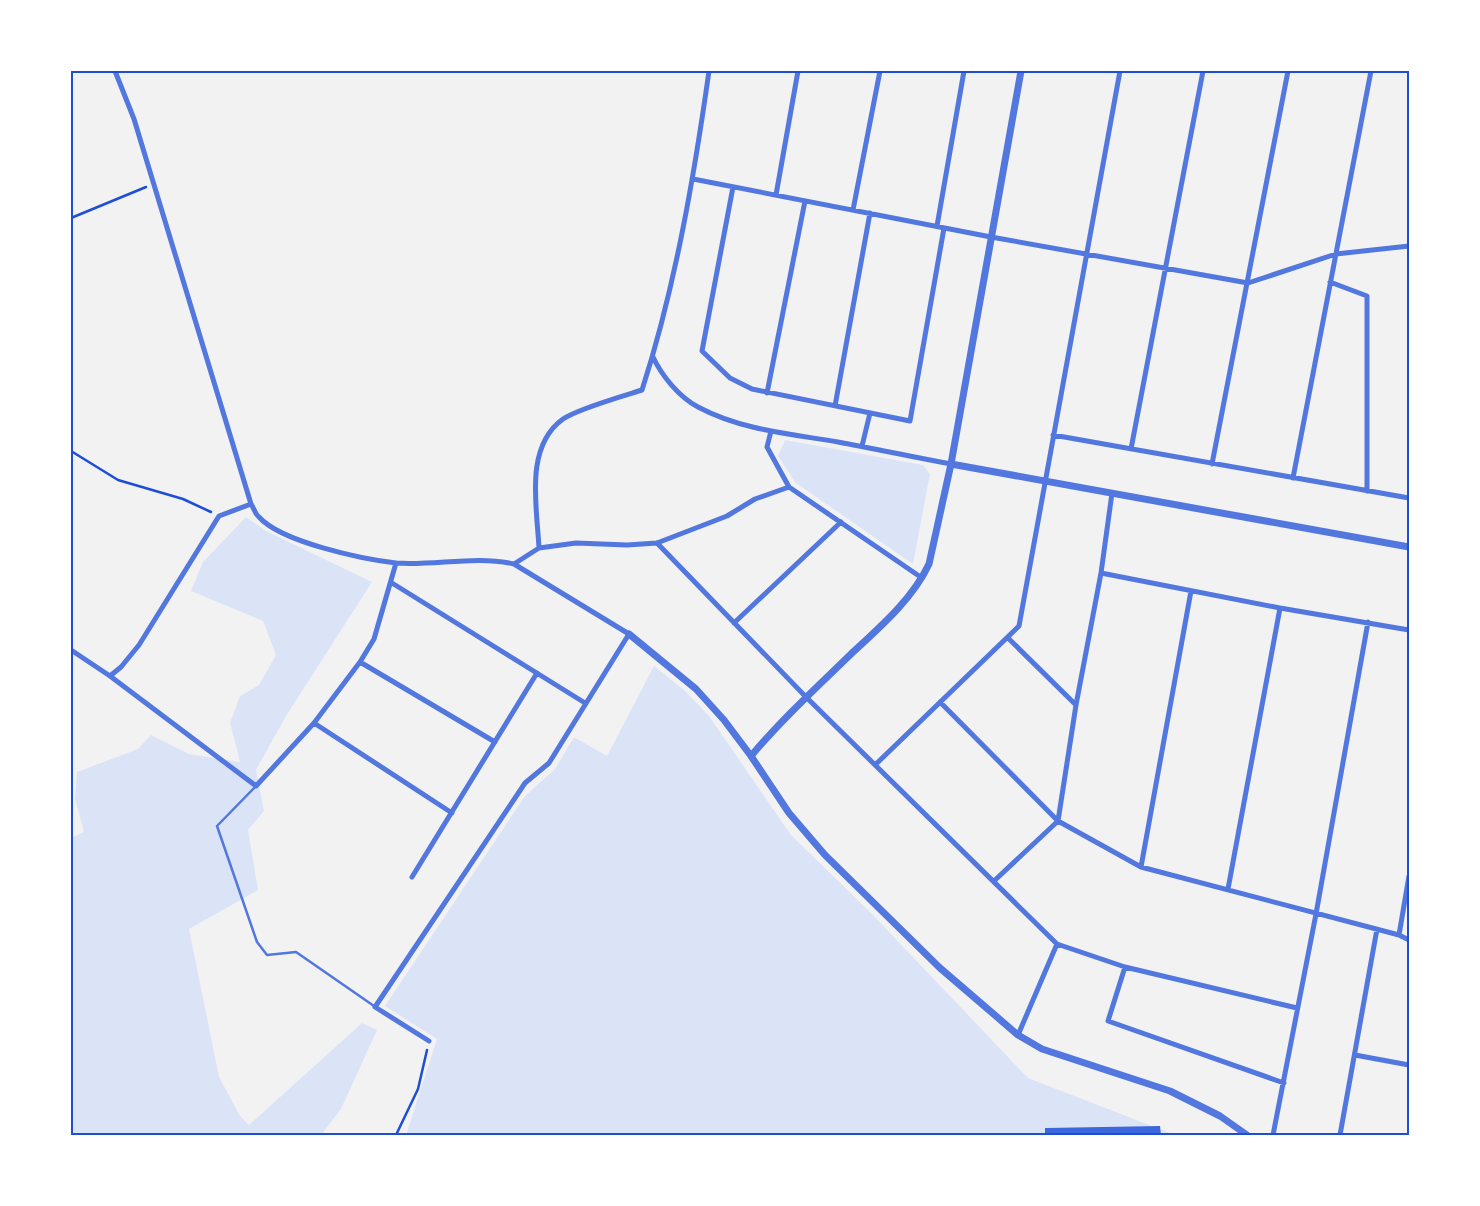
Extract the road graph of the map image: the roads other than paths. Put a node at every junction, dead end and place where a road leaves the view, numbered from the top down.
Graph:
1 (115, 71) edge
2 (709, 71) edge
3 (798, 71) edge
4 (880, 71) edge
5 (964, 71) edge
6 (1021, 71) edge
7 (1120, 71) edge
8 (1204, 71) edge
9 (1288, 71) edge
10 (1371, 71) edge
11 (693, 179) junction
12 (733, 187) junction
13 (776, 195) junction
14 (805, 201) junction
15 (853, 210) junction
16 (870, 213) junction
17 (938, 226) junction
18 (944, 228) junction
19 (991, 237) junction
20 (1409, 246) edge
21 (1086, 252) junction
22 (1336, 254) junction
23 (1167, 268) junction
24 (1330, 282) junction
25 (1248, 283) junction
26 (653, 356) junction
27 (767, 392) junction
28 (835, 406) junction
29 (870, 413) junction
30 (771, 431) junction
31 (1053, 435) junction
32 (862, 446) junction
33 (1131, 449) junction
34 (951, 464) junction
35 (1212, 464) junction
36 (1293, 478) junction
37 (1045, 481) junction
38 (789, 487) junction
39 (1367, 491) junction
40 (1112, 493) junction
41 (1409, 498) edge
42 (252, 504) junction
43 (841, 522) junction
44 (657, 543) junction
45 (1409, 547) edge
46 (539, 548) junction
47 (396, 563) junction
48 (514, 564) junction
49 (1101, 573) junction
50 (922, 578) junction
51 (392, 583) junction
52 (1191, 591) junction
53 (1280, 608) junction
54 (1368, 622) junction
55 (734, 623) junction
56 (1409, 630) edge
57 (629, 634) junction
58 (1008, 638) junction
59 (71, 650) edge
60 (360, 662) junction
61 (537, 673) junction
62 (110, 676) junction
63 (806, 697) junction
64 (940, 702) junction
65 (585, 703) junction
66 (1076, 706) junction
67 (314, 723) junction
68 (495, 742) junction
69 (751, 756) junction
70 (875, 765) junction
71 (256, 786) junction
72 (452, 813) junction
73 (1058, 821) junction
74 (1141, 867) junction
75 (1409, 876) edge
76 (412, 877) dead end
77 (994, 881) junction
78 (1228, 889) junction
79 (1316, 914) junction
80 (1377, 929) junction
81 (1399, 934) junction
82 (1409, 940) edge
83 (1057, 944) junction
84 (1125, 967) junction
85 (375, 1007) junction
86 (1297, 1008) junction
87 (1018, 1035) junction
88 (429, 1041) road end
89 (1355, 1055) junction
90 (1409, 1065) edge
91 (1284, 1083) junction
92 (1246, 1135) edge
93 (1273, 1135) edge
94 (1340, 1135) edge

1 - 42 street
2 - 11 street
3 - 13 street
4 - 15 street
5 - 17 street
6 - 19 street
7 - 21 street
8 - 23 street
9 - 25 street
10 - 22 street
11 - 12 street
11 - 26 street
12 - 13 street
12 - 27 street
13 - 14 street
14 - 15 street
14 - 27 street
15 - 16 street
16 - 17 street
16 - 28 street
17 - 18 street
18 - 19 street
18 - 29 street
19 - 21 street
19 - 34 street
20 - 22 street
21 - 23 street
21 - 31 street
22 - 24 street
22 - 25 street
23 - 25 street
23 - 33 street
24 - 36 street
24 - 39 street
25 - 35 street
26 - 30 street
26 - 46 street
27 - 28 street
28 - 29 street
29 - 32 street
30 - 32 street
30 - 38 street
31 - 33 street
31 - 37 street
32 - 34 street
33 - 35 street
34 - 37 street
34 - 50 street
35 - 36 street
36 - 39 street
37 - 40 street
37 - 58 street
38 - 43 street
38 - 44 street
39 - 41 street
40 - 45 street
40 - 49 street
42 - 47 street
42 - 62 street
43 - 50 street
43 - 55 street
44 - 46 street
44 - 55 street
46 - 48 street
47 - 48 street
47 - 51 street
48 - 57 street
49 - 52 street
49 - 66 street
50 - 63 street
51 - 60 street
51 - 61 street
52 - 53 street
52 - 74 street
53 - 54 street
53 - 78 street
54 - 56 street
54 - 79 street
55 - 63 street
57 - 65 street
57 - 69 street
58 - 64 street
58 - 66 street
59 - 62 street
60 - 67 street
60 - 68 street
61 - 65 street
61 - 68 street
62 - 71 street
63 - 69 street
63 - 70 street
64 - 70 street
64 - 73 street
65 - 85 street
66 - 73 street
67 - 71 street
67 - 72 street
68 - 72 street
69 - 87 street
70 - 77 street
71 - 85 lane
72 - 76 street
73 - 74 street
73 - 77 street
74 - 78 street
75 - 81 street
77 - 83 street
78 - 79 street
79 - 80 street
79 - 86 street
80 - 81 street
80 - 89 street
81 - 82 street
83 - 84 street
83 - 87 street
84 - 86 street
84 - 91 street
85 - 88 street
86 - 91 street
87 - 92 street
89 - 90 street
89 - 94 street
91 - 93 street

